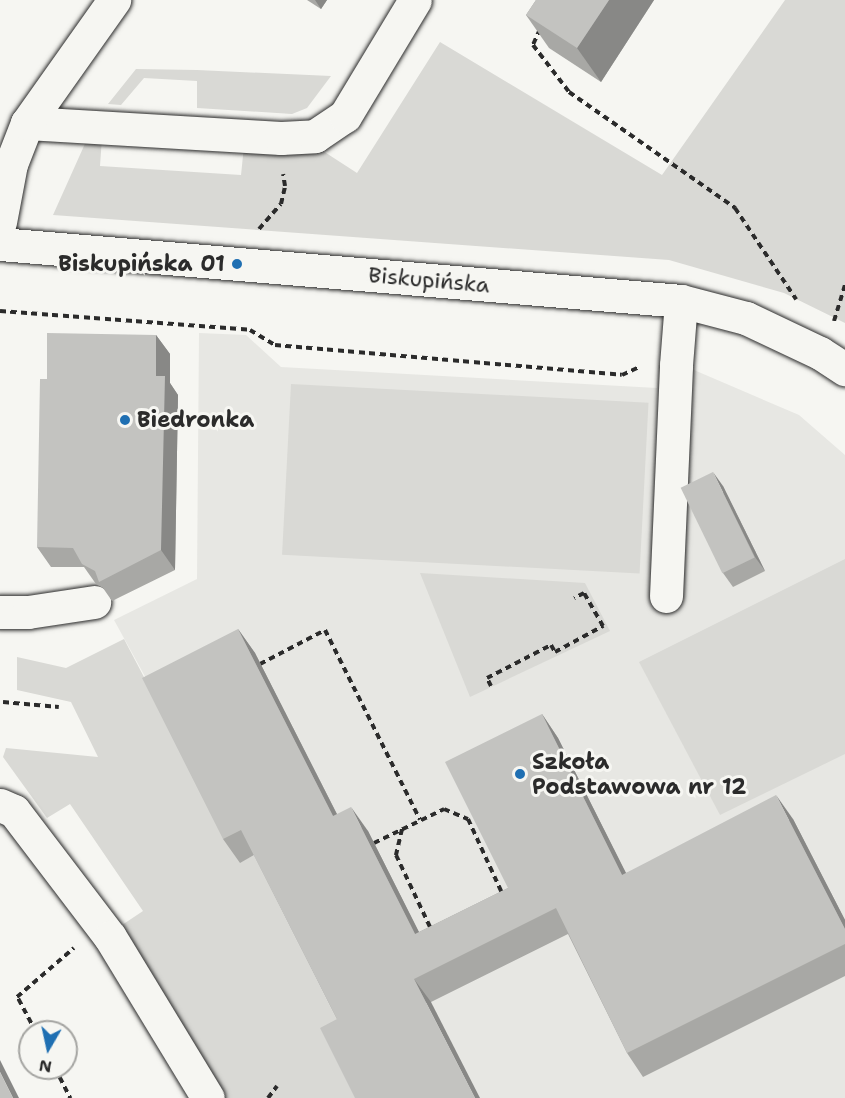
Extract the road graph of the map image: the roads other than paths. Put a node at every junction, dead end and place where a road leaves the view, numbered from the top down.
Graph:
1 (114, 0) edge
2 (415, 0) edge
3 (27, 123) junction
4 (0, 222) edge
5 (0, 244) edge
6 (681, 300) junction
7 (845, 369) edge
8 (666, 596) dead end
9 (94, 602) dead end
10 (0, 612) edge
11 (0, 805) edge
12 (207, 1098) edge

1 - 3 street
2 - 3 street
3 - 4 street
5 - 6 street, Biskupińska
6 - 7 street, Biskupińska
6 - 8 street
9 - 10 street
11 - 12 street

